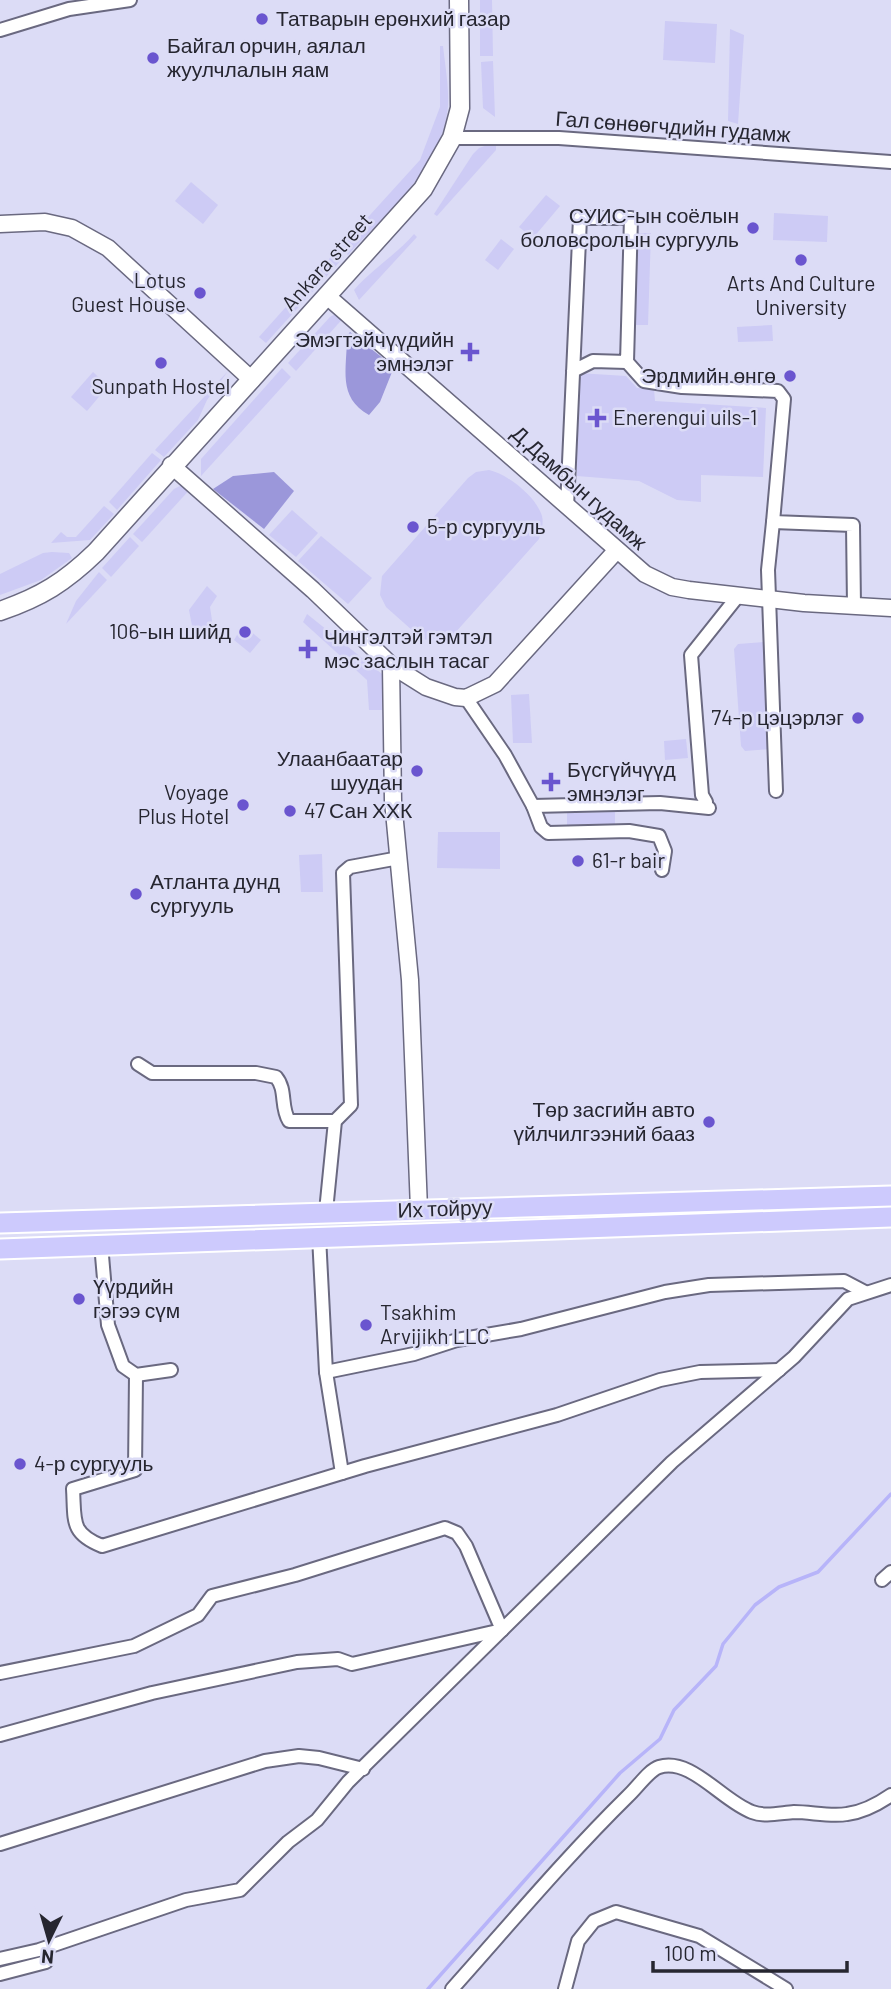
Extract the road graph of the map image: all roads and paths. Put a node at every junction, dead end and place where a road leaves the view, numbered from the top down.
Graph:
1 (130, 0) edge
2 (459, 0) edge
3 (0, 30) edge
4 (453, 138) junction
5 (891, 162) edge
6 (0, 224) edge
7 (327, 296) junction
8 (627, 362) junction
9 (573, 371) junction
10 (252, 380) junction
11 (172, 465) junction
12 (567, 507) junction
13 (773, 522) junction
14 (616, 551) junction
15 (738, 596) junction
16 (769, 599) junction
17 (854, 606) junction
18 (891, 608) edge
19 (0, 611) edge
20 (391, 665) junction
21 (466, 698) junction
22 (776, 791) dead end
23 (533, 806) junction
24 (399, 858) junction
25 (662, 870) dead end
26 (138, 1063) dead end
27 (335, 1121) junction
28 (891, 1196) edge
29 (419, 1209) junction
30 (326, 1211) junction
31 (891, 1217) edge
32 (0, 1223) edge
33 (319, 1236) junction
34 (100, 1244) junction
35 (0, 1249) edge
36 (891, 1285) edge
37 (865, 1292) junction
38 (171, 1370) dead end
39 (779, 1370) junction
40 (326, 1372) junction
41 (136, 1375) junction
42 (342, 1473) junction
43 (502, 1630) junction
44 (0, 1673) edge
45 (0, 1735) edge
46 (362, 1769) junction
47 (891, 1795) edge
48 (0, 1844) edge
49 (0, 1959) edge
50 (46, 1962) dead end
51 (0, 1974) edge
52 (452, 1989) edge
53 (565, 1989) edge
54 (786, 1989) edge

1 - 3 street
2 - 4 main road, Ankara street
4 - 5 street, Гал сөнөөгчдийн гудамж
4 - 7 main road, Ankara street
6 - 10 street
7 - 10 main road, Ankara street
7 - 12 street, Д.Дамбын гудамж
8 - 9 street
8 - 9 street
8 - 13 street
9 - 12 street
10 - 11 main road, Ankara street
11 - 19 main road, Ankara street
11 - 20 street
12 - 14 street, Д.Дамбын гудамж
13 - 16 street
13 - 17 street
14 - 15 street, Д.Дамбын гудамж
14 - 21 street
15 - 16 street, Д.Дамбын гудамж
15 - 23 street
16 - 17 street, Д.Дамбын гудамж
16 - 22 street
17 - 18 street, Д.Дамбын гудамж
20 - 21 street
20 - 24 street
21 - 23 street
23 - 25 street
24 - 27 street
24 - 29 street
26 - 27 street
27 - 30 street
28 - 29 main road, Их тойруу
29 - 30 main road, Их тойруу
30 - 32 main road, Их тойруу
31 - 33 main road, Их тойруу
33 - 34 main road, Их тойруу
33 - 40 street
34 - 35 main road, Их тойруу
34 - 41 street
36 - 37 street
37 - 39 street
37 - 40 street
38 - 41 street
39 - 42 street
39 - 43 street
40 - 42 street
41 - 42 street
43 - 44 street
43 - 45 street
43 - 46 street
46 - 48 street
46 - 49 street
47 - 52 street
50 - 51 street
53 - 54 street

